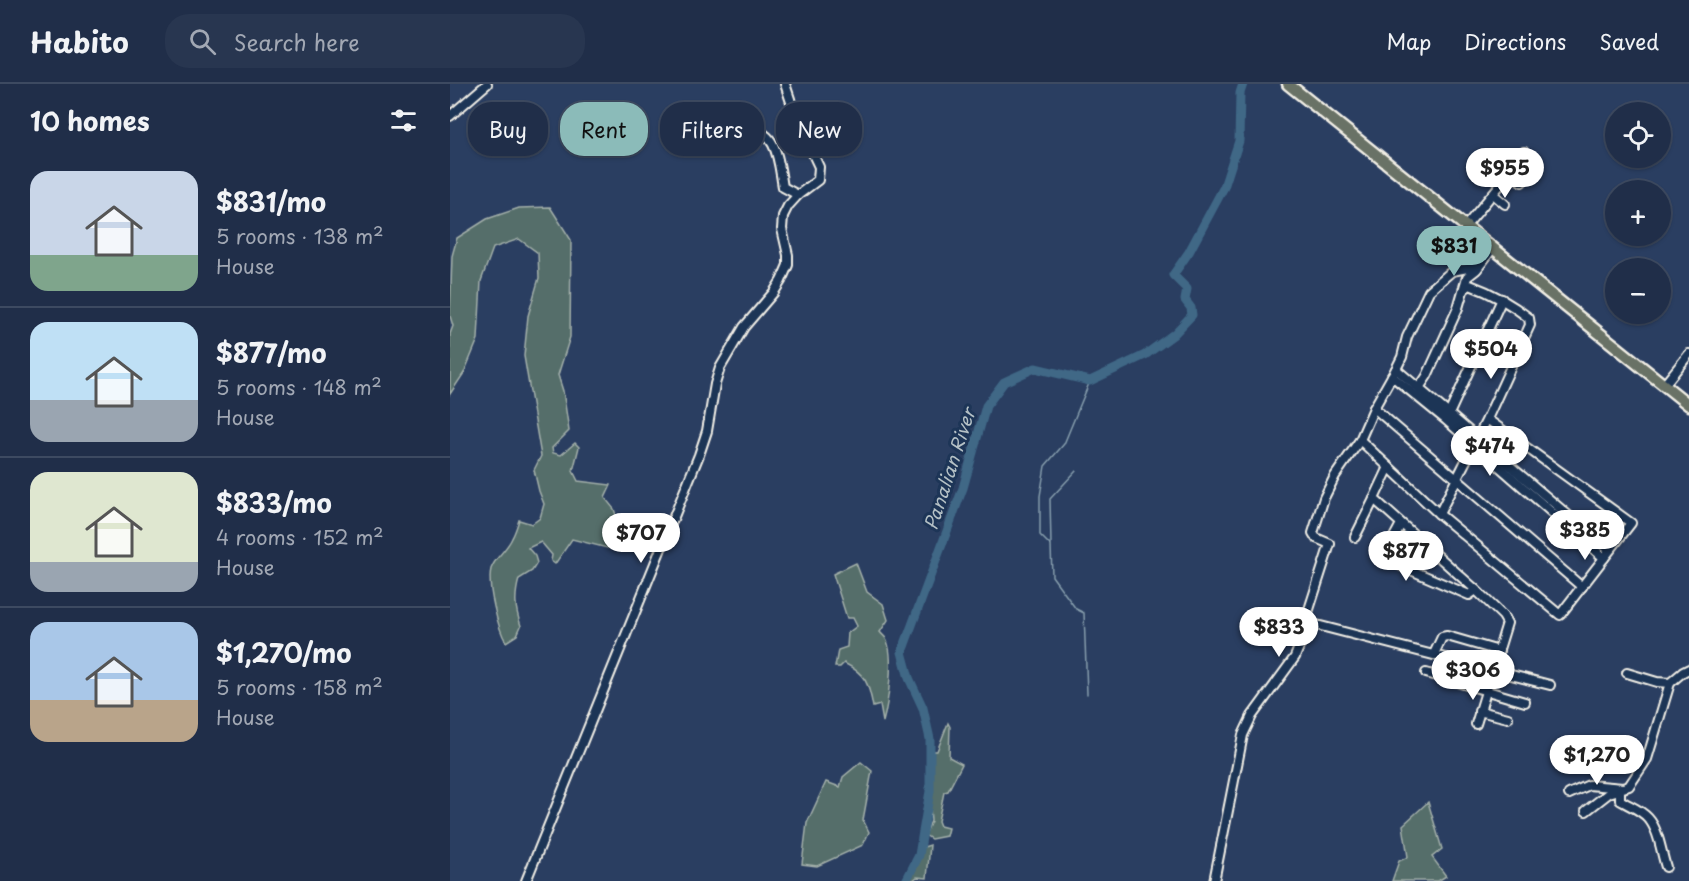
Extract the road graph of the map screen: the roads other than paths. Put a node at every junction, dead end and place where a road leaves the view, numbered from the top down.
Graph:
1 (487, 84) edge
2 (784, 84) edge
3 (1288, 84) edge
4 (450, 116) edge
5 (764, 134) edge
6 (1524, 152) dead end
7 (1510, 173) junction
8 (1522, 182) dead end
9 (1493, 194) junction
10 (798, 195) junction
11 (1505, 204) dead end
12 (1465, 227) junction
13 (1492, 249) junction
14 (1477, 268) junction
15 (1467, 287) junction
16 (1502, 300) junction
17 (1689, 354) edge
18 (1394, 373) junction
19 (1664, 385) junction
20 (1419, 388) junction
21 (1689, 405) edge
22 (1374, 408) junction
23 (1449, 414) junction
24 (1487, 419) junction
25 (1360, 440) junction
26 (1475, 442) junction
27 (1389, 467) junction
28 (1456, 479) junction
29 (1374, 499) junction
30 (1439, 514) junction
31 (1401, 524) junction
32 (1355, 537) dead end
33 (1610, 550) junction
34 (1604, 558) junction
35 (1582, 587) junction
36 (1476, 590) junction
37 (1305, 622) junction
38 (1499, 651) junction
39 (1434, 654) junction
40 (1689, 669) edge
41 (1493, 671) junction
42 (1426, 673) dead end
43 (1627, 673) dead end
44 (1670, 683) junction
45 (1550, 685) dead end
46 (1486, 692) junction
47 (1525, 702) dead end
48 (1479, 711) junction
49 (1508, 718) dead end
50 (1476, 724) dead end
51 (1622, 789) junction
52 (1569, 794) dead end
53 (1586, 811) dead end
54 (1666, 867) dead end
55 (526, 881) edge
56 (1214, 881) edge

1 - 4 street
2 - 10 street
3 - 12 highway
5 - 10 street
6 - 7 street
7 - 8 street
7 - 9 street
9 - 11 street
9 - 12 street
10 - 55 street
12 - 13 highway
13 - 14 street
13 - 19 highway
14 - 15 street
14 - 18 street
15 - 16 street
15 - 20 street
16 - 23 street
16 - 24 street
17 - 19 street
18 - 20 street
18 - 22 street
18 - 26 street
19 - 21 highway
20 - 23 street
22 - 25 street
22 - 28 street
23 - 26 street
24 - 26 street
24 - 33 street
25 - 27 street
25 - 37 street
26 - 28 street
26 - 33 street
26 - 34 street
27 - 29 street
27 - 30 street
28 - 30 street
28 - 35 street
29 - 31 street
29 - 32 street
30 - 35 street
31 - 36 street
31 - 36 street
33 - 34 street
34 - 35 street
36 - 38 street
37 - 39 street
37 - 56 street
38 - 39 street
38 - 41 street
39 - 41 street
40 - 44 street
41 - 45 street
41 - 46 street
42 - 46 street
43 - 44 street
44 - 51 street
46 - 47 street
46 - 48 street
48 - 49 street
48 - 50 street
51 - 52 street
51 - 53 street
51 - 54 street

